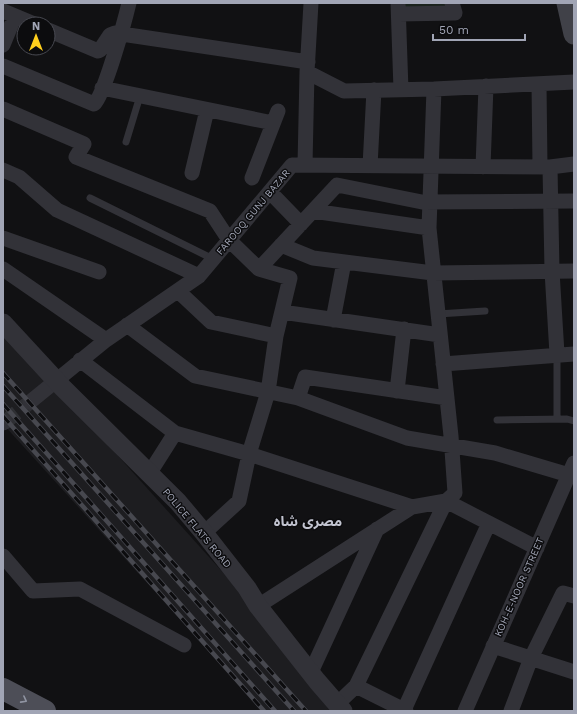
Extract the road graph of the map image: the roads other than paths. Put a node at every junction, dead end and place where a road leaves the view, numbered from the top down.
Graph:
1 (129, 3) edge
2 (311, 3) edge
3 (452, 3) edge
4 (567, 3) edge
5 (398, 9) edge
6 (9, 14) edge
7 (56, 33) edge
8 (121, 34) junction
9 (574, 34) edge
10 (3, 45) edge
11 (3, 66) edge
12 (308, 67) junction
13 (574, 82) edge
14 (539, 84) junction
15 (486, 86) junction
16 (102, 88) junction
17 (434, 89) junction
18 (374, 90) junction
19 (401, 90) junction
20 (140, 96) junction
21 (3, 109) edge
22 (207, 110) junction
23 (126, 142) dead end
24 (574, 164) edge
25 (305, 165) junction
26 (370, 166) junction
27 (431, 167) junction
28 (483, 167) junction
29 (545, 168) junction
30 (3, 170) edge
31 (192, 173) dead end
32 (252, 178) dead end
33 (270, 192) junction
34 (90, 198) dead end
35 (550, 201) junction
36 (574, 201) edge
37 (429, 202) junction
38 (313, 211) junction
39 (301, 224) junction
40 (429, 228) junction
41 (3, 238) edge
42 (229, 240) junction
43 (281, 245) junction
44 (213, 259) junction
45 (344, 262) junction
46 (3, 269) edge
47 (258, 269) junction
48 (574, 271) edge
49 (99, 272) dead end
50 (552, 272) junction
51 (433, 273) junction
52 (199, 276) junction
53 (178, 291) junction
54 (485, 311) dead end
55 (282, 312) junction
56 (437, 314) junction
57 (333, 320) junction
58 (3, 323) edge
59 (127, 325) junction
60 (404, 329) junction
61 (440, 334) junction
62 (276, 336) junction
63 (106, 340) junction
64 (557, 354) junction
65 (574, 354) edge
66 (80, 360) junction
67 (443, 364) junction
68 (56, 381) junction
69 (397, 391) junction
70 (268, 392) junction
71 (298, 398) junction
72 (447, 398) junction
73 (30, 402) tunnel mouth
74 (558, 419) junction
75 (497, 420) dead end
76 (574, 421) edge
77 (175, 433) junction
78 (451, 446) junction
79 (249, 454) junction
80 (571, 469) edge
81 (149, 474) junction
82 (446, 501) junction
83 (412, 507) junction
84 (489, 523) junction
85 (377, 529) junction
86 (204, 533) junction
87 (537, 548) junction
88 (3, 556) edge
89 (574, 596) edge
90 (258, 606) junction
91 (184, 645) dead end
92 (493, 646) junction
93 (531, 658) junction
94 (311, 672) junction
95 (574, 672) edge
96 (356, 686) junction
97 (3, 689) edge
98 (340, 708) edge
99 (46, 711) edge
100 (405, 711) edge
101 (465, 711) edge
102 (511, 711) edge

1 - 8 street
2 - 12 street
3 - 5 street
4 - 9 main road
5 - 19 street
6 - 10 street
7 - 8 street
8 - 12 street
8 - 16 street
11 - 16 street
12 - 18 street
12 - 25 street
13 - 14 street
14 - 15 street
14 - 29 street
15 - 17 street
15 - 28 street
16 - 20 street
17 - 19 street
17 - 27 street
18 - 19 street
18 - 26 street
20 - 22 street
20 - 23 lane
21 - 42 street
22 - 31 street
22 - 32 street
24 - 29 street, FAROOQ GUNJ BAZAR
25 - 26 street, FAROOQ GUNJ BAZAR
25 - 33 street, FAROOQ GUNJ BAZAR
26 - 27 street, FAROOQ GUNJ BAZAR
27 - 28 street, FAROOQ GUNJ BAZAR
27 - 37 street
28 - 29 street, FAROOQ GUNJ BAZAR
29 - 35 street
30 - 52 street
33 - 39 street
33 - 42 street, FAROOQ GUNJ BAZAR
34 - 44 lane
35 - 36 street
35 - 37 street
35 - 50 street
37 - 38 street
37 - 40 street
38 - 39 street
38 - 40 street
39 - 43 street
40 - 51 street
41 - 49 street
42 - 44 street, FAROOQ GUNJ BAZAR
42 - 47 street
43 - 45 street
43 - 47 street
44 - 52 street, FAROOQ GUNJ BAZAR
45 - 51 street
45 - 57 street
46 - 63 street
47 - 55 street
48 - 50 street
50 - 51 street
50 - 64 street
51 - 56 street
52 - 53 street, FAROOQ GUNJ BAZAR
53 - 59 street, FAROOQ GUNJ BAZAR
53 - 62 street
54 - 56 lane
55 - 57 street
55 - 62 street
56 - 61 street
57 - 60 street
58 - 68 street, POLICE FLATS ROAD
59 - 63 street, FAROOQ GUNJ BAZAR
59 - 70 street
60 - 61 street
60 - 69 street
61 - 67 street
62 - 70 street
63 - 66 street, FAROOQ GUNJ BAZAR
64 - 65 street
64 - 67 street
64 - 74 lane
66 - 68 street, FAROOQ GUNJ BAZAR
66 - 77 street
67 - 72 street
68 - 73 street, FAROOQ GUNJ BAZAR
68 - 81 street, POLICE FLATS ROAD
69 - 71 street
69 - 72 street
70 - 71 street
70 - 79 street
71 - 78 street
72 - 78 street
74 - 75 lane
74 - 76 lane
77 - 79 street
77 - 81 street
78 - 80 street
78 - 82 street
79 - 83 street
79 - 86 street
80 - 87 street, KOH-E-NOOR STREET
81 - 86 street, POLICE FLATS ROAD
82 - 83 street
82 - 84 street
82 - 96 street
83 - 85 street
84 - 87 street
84 - 100 street
85 - 90 street
85 - 94 street
86 - 90 street, POLICE FLATS ROAD
87 - 92 street, KOH-E-NOOR STREET
88 - 91 street
89 - 93 street
90 - 94 street, POLICE FLATS ROAD
92 - 93 street
92 - 101 street, KOH-E-NOOR STREET
93 - 95 street
93 - 102 street
94 - 98 street, POLICE FLATS ROAD
96 - 98 street
96 - 100 street
97 -> 99 main road

